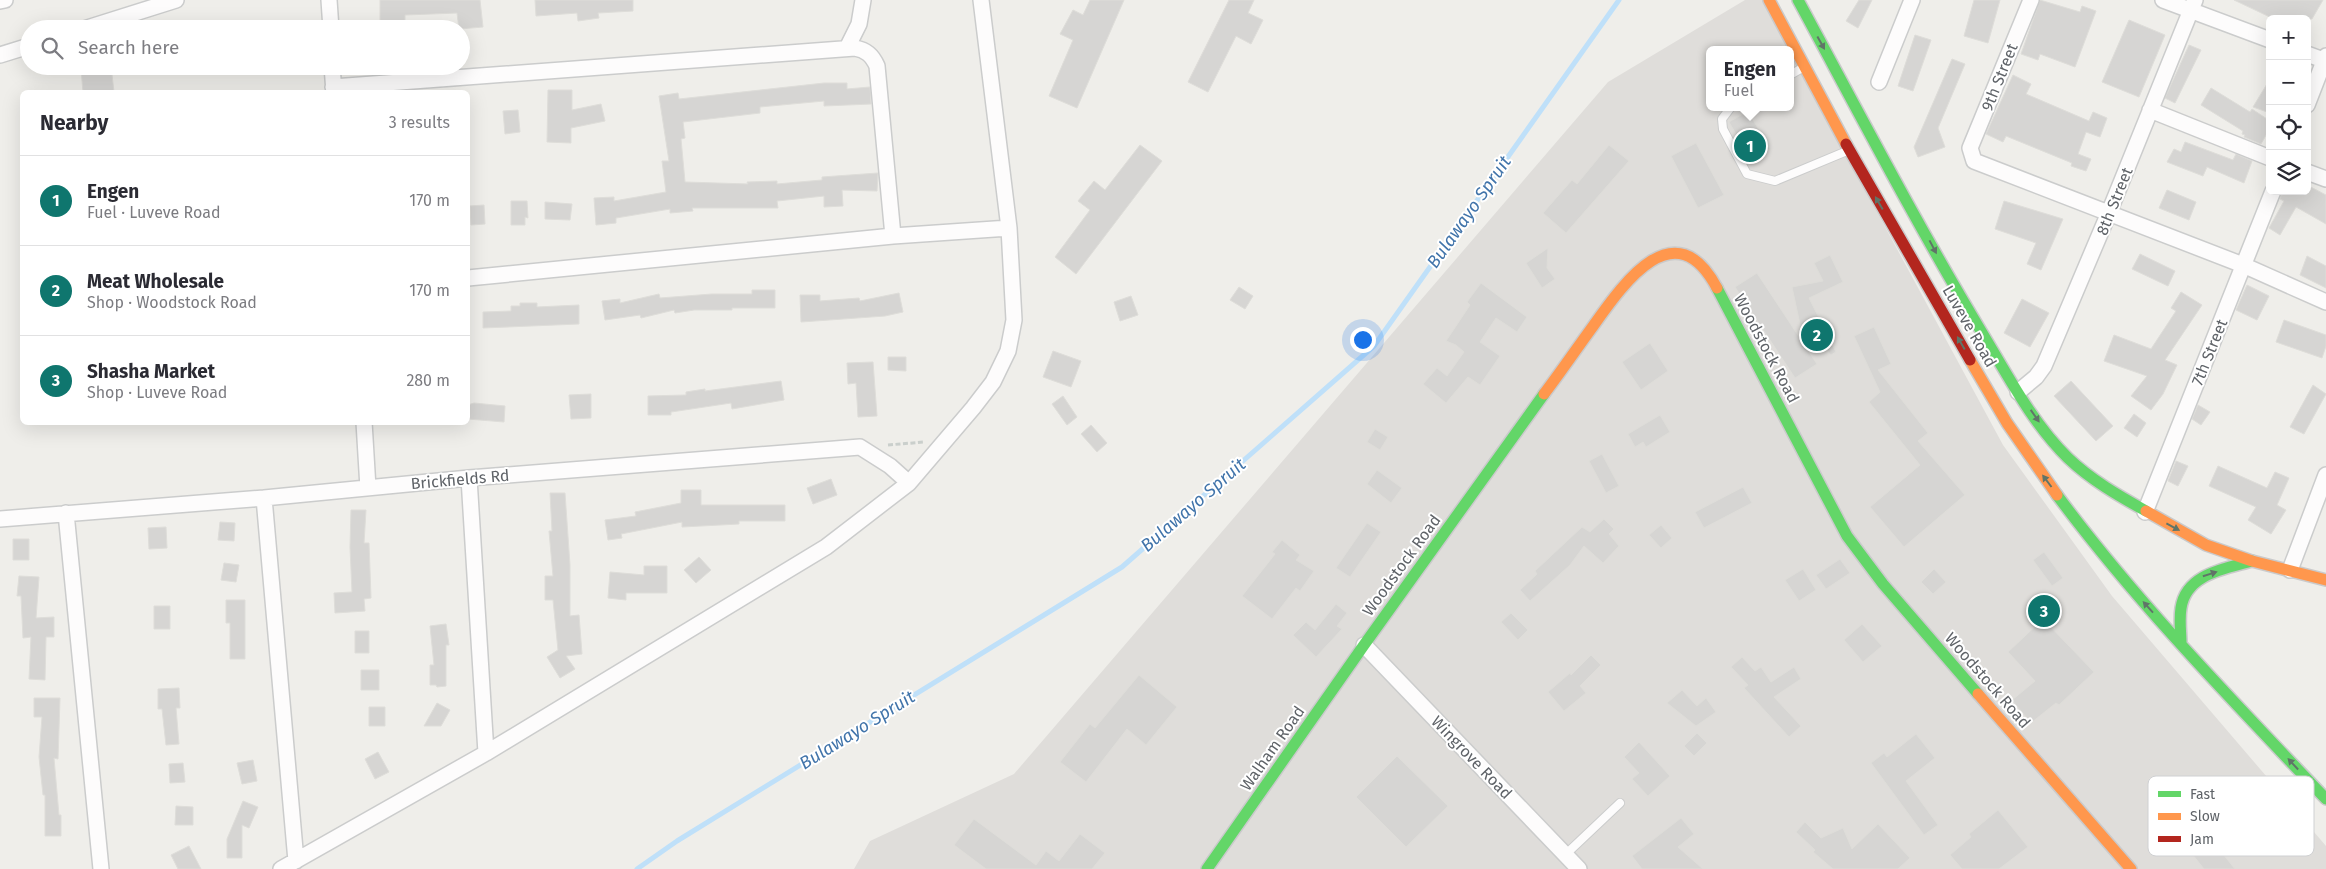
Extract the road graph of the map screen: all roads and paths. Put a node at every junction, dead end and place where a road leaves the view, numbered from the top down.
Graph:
1 (5, 0) edge
2 (176, 0) edge
3 (329, 0) edge
4 (863, 0) edge
5 (981, 0) edge
6 (1769, 0) edge
7 (1798, 0) edge
8 (1912, 0) edge
9 (2031, 0) edge
10 (2163, 0) edge
11 (0, 1) edge
12 (2193, 5) edge
13 (113, 20) edge
14 (330, 20) edge
15 (2266, 38) edge
16 (1793, 46) edge
17 (847, 48) junction
18 (1794, 48) edge
19 (20, 49) edge
20 (0, 55) edge
21 (2311, 55) edge
22 (2325, 59) edge
23 (1804, 67) junction
24 (1794, 73) edge
25 (332, 75) edge
26 (1879, 82) dead end
27 (333, 90) edge
28 (2311, 95) edge
29 (2150, 110) junction
30 (1728, 111) edge
31 (1849, 150) junction
32 (2266, 156) edge
33 (2311, 174) edge
34 (2326, 180) edge
35 (2271, 195) edge
36 (2108, 215) junction
37 (1010, 228) junction
38 (893, 236) junction
39 (2243, 265) junction
40 (470, 278) edge
41 (2326, 302) edge
42 (2018, 392) junction
43 (364, 425) edge
44 (946, 440) junction
45 (860, 447) junction
46 (2326, 475) edge
47 (469, 478) junction
48 (909, 483) junction
49 (368, 488) junction
50 (264, 498) junction
51 (2145, 512) junction
52 (66, 513) junction
53 (0, 519) edge
54 (2252, 561) junction
55 (2290, 570) junction
56 (2326, 580) edge
57 (2181, 644) junction
58 (1364, 645) junction
59 (486, 754) junction
60 (2304, 776) edge
61 (2314, 786) edge
62 (2326, 799) edge
63 (1620, 804) dead end
64 (1565, 855) junction
65 (296, 861) junction
66 (101, 869) edge
67 (280, 869) edge
68 (1207, 869) edge
69 (1579, 869) edge
70 (2131, 869) edge

1 - 11 street
2 - 13 street
3 - 14 street
4 - 17 street
5 - 37 street
6 - 16 street, Luveve Road
7 -> 42 street, Luveve Road
8 - 26 street
9 - 36 street, 9th Street
10 - 12 street
12 - 15 street
12 - 29 street, 8th Street
17 - 27 street
17 - 38 street
18 - 23 street, Luveve Road
19 - 20 street
21 - 22 street
22 - 28 street
23 - 24 lane
23 - 31 street, Luveve Road
25 - 27 street
29 - 32 street
29 - 36 street, 8th Street
30 - 31 lane
57 -> 31 street, Luveve Road
33 - 34 street
35 - 39 street, 7th Street
36 - 39 street
36 - 42 street, 8th Street
37 - 38 street
37 - 44 street
38 - 40 street
39 - 41 street
39 - 51 street, 7th Street
42 -> 51 street, Luveve Road
43 - 49 street
44 - 45 path
44 - 48 street
45 - 47 street, Brickfields Rd
45 - 48 street
46 - 55 street
47 - 49 street, Brickfields Rd
47 - 59 street
48 - 59 street
49 - 50 street, Brickfields Rd
50 - 52 street, Brickfields Rd
50 - 65 street
51 -> 54 street, Luveve Road
52 - 53 street, Brickfields Rd
52 - 66 street
54 - 55 street, Luveve Road
57 -> 54 street
55 - 56 street, Luveve Road
60 -> 57 street, Luveve Road
58 - 64 street, Wingrove Road
58 - 68 street, Walham Road
58 - 70 street, Woodstock Road
59 - 65 street
62 -> 61 street, Luveve Road
63 - 64 lane
64 - 69 street, Wingrove Road
65 - 67 street

